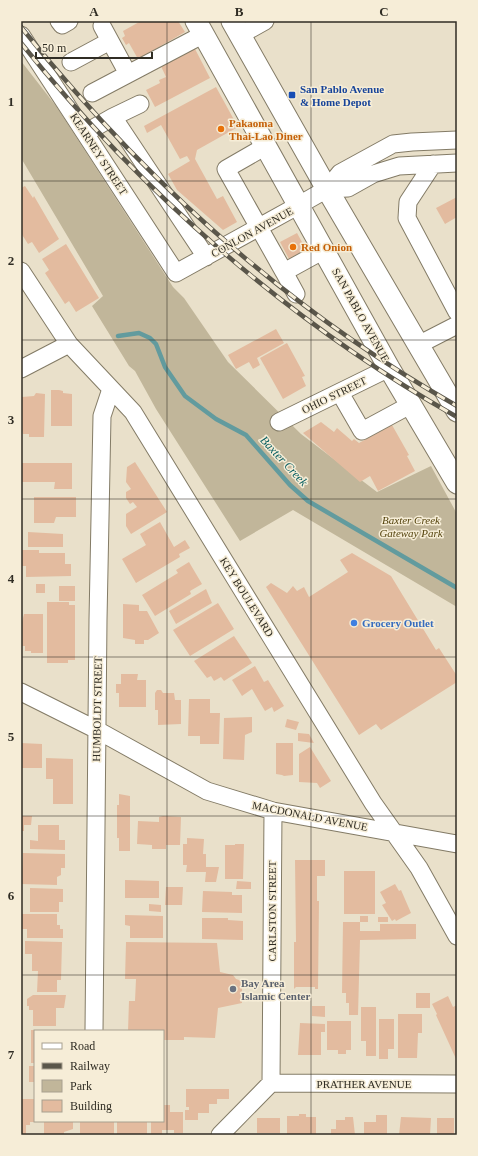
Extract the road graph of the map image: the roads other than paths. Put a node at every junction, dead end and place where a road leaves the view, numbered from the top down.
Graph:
1 (59, 21) edge
2 (69, 21) edge
3 (265, 21) edge
4 (102, 26) dead end
5 (200, 28) edge
6 (236, 28) edge
7 (21, 35) edge
8 (110, 41) junction
9 (71, 62) dead end
10 (128, 74) junction
11 (92, 93) dead end
12 (140, 104) dead end
13 (113, 118) junction
14 (85, 133) junction
15 (457, 140) edge
16 (266, 146) junction
17 (457, 163) edge
18 (432, 164) junction
19 (326, 189) junction
20 (299, 206) junction
21 (259, 228) junction
22 (324, 250) junction
23 (206, 257) junction
24 (21, 271) edge
25 (284, 272) junction
26 (176, 273) joint
27 (296, 294) dead end
28 (457, 312) edge
29 (457, 326) edge
30 (69, 344) junction
31 (418, 346) junction
32 (389, 368) junction
33 (21, 369) edge
34 (111, 389) junction
35 (340, 393) junction
36 (412, 404) junction
37 (457, 411) edge
38 (279, 422) dead end
39 (457, 483) edge
40 (21, 692) edge
41 (97, 730) junction
42 (273, 811) junction
43 (393, 832) junction
44 (457, 844) edge
45 (457, 936) edge
46 (94, 1030) edge
47 (271, 1083) junction
48 (457, 1084) edge
49 (220, 1135) edge

1 - 2 street
3 - 6 street
4 - 8 street
5 - 10 street
5 - 16 main road, SAN PABLO AVENUE
6 - 19 main road
7 - 14 street, KEARNEY STREET
8 - 9 street
8 - 10 street
10 - 11 street
12 - 13 street
13 - 14 street
13 - 23 street
14 - 26 street, KEARNEY STREET
15 - 19 street
16 - 20 main road, SAN PABLO AVENUE
16 - 21 street
17 - 18 street
18 - 19 street
18 - 28 street
19 - 20 street, CONLON AVENUE
19 - 31 main road
20 - 21 street, CONLON AVENUE
20 - 22 main road, SAN PABLO AVENUE
21 - 23 street, CONLON AVENUE
21 - 25 street
22 - 25 street
22 - 32 main road, SAN PABLO AVENUE
23 - 26 street, CONLON AVENUE
24 - 30 street, KEY BOULEVARD
25 - 27 street
29 - 31 street
30 - 33 street
30 - 34 street, KEY BOULEVARD
31 - 37 main road
32 - 35 street, OHIO STREET
32 - 36 main road, SAN PABLO AVENUE
34 - 41 street, HUMBOLDT STREET
34 - 43 street, KEY BOULEVARD
35 - 36 street
35 - 38 street, OHIO STREET
36 - 39 main road, SAN PABLO AVENUE
40 - 41 street, MACDONALD AVENUE
41 - 42 street, MACDONALD AVENUE
41 - 46 street, HUMBOLDT STREET
42 - 43 street, MACDONALD AVENUE
42 - 47 street, CARLSTON STREET
43 - 44 street, MACDONALD AVENUE
43 - 45 street, KEY BOULEVARD
47 - 48 street, PRATHER AVENUE
47 - 49 street

